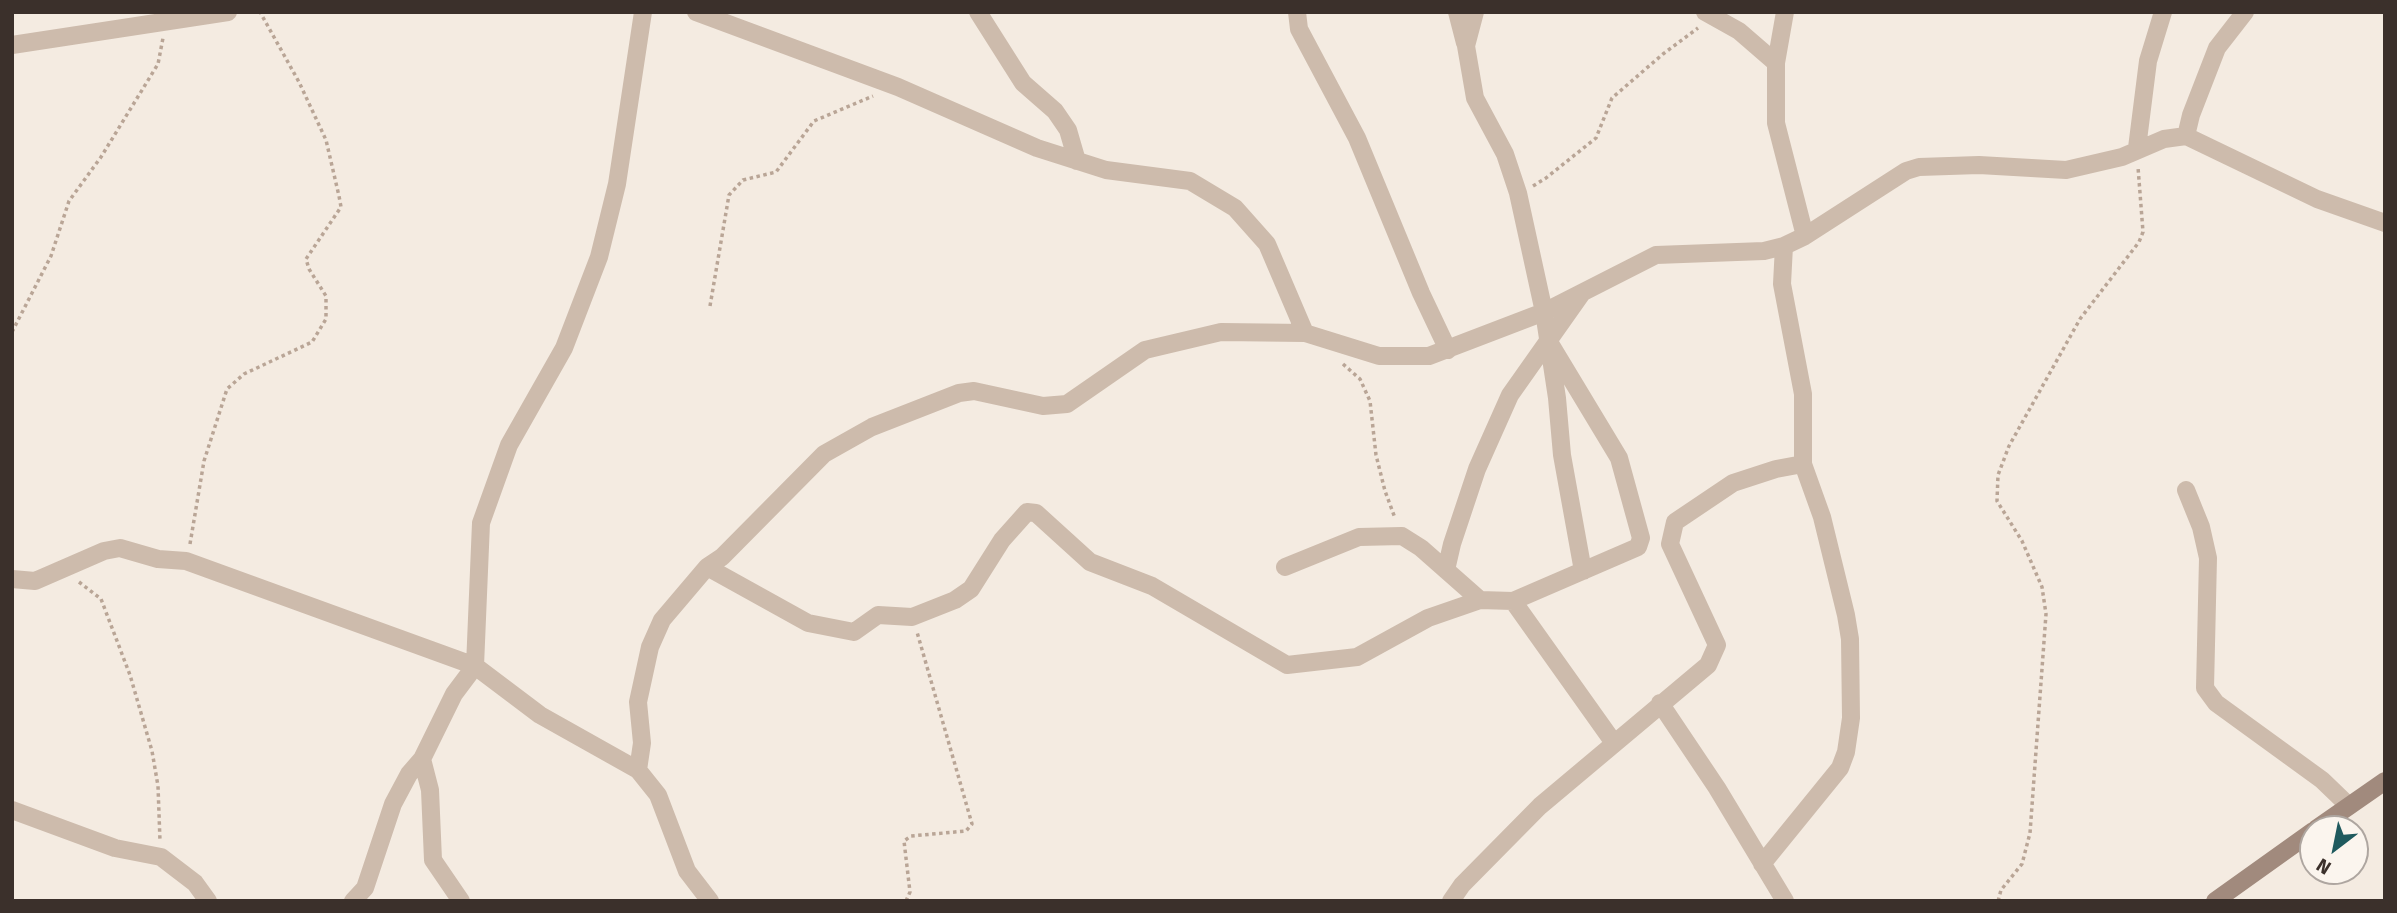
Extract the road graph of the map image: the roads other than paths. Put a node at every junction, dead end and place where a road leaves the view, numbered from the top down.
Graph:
1 (228, 12) edge
2 (643, 12) edge
3 (696, 12) edge
4 (978, 12) edge
5 (1297, 12) edge
6 (1457, 12) edge
7 (1475, 12) edge
8 (1785, 12) edge
9 (2163, 12) edge
10 (2245, 12) edge
11 (1710, 14) edge
12 (12, 45) edge
13 (1466, 46) junction
14 (1776, 63) junction
15 (2186, 136) junction
16 (2137, 149) junction
17 (1077, 161) junction
18 (2385, 223) edge
19 (1805, 236) junction
20 (1784, 246) junction
21 (1584, 291) junction
22 (1544, 312) junction
23 (1305, 333) junction
24 (1549, 342) junction
25 (1448, 350) junction
26 (1802, 464) junction
27 (2186, 490) dead end
28 (707, 567) junction
29 (1285, 567) dead end
30 (1447, 570) junction
31 (1583, 571) junction
32 (12, 579) edge
33 (1480, 600) junction
34 (1513, 601) junction
35 (475, 666) junction
36 (1660, 703) junction
37 (1614, 743) junction
38 (422, 759) junction
39 (638, 770) junction
40 (2385, 781) edge
41 (2349, 806) junction
42 (12, 810) edge
43 (2336, 815) edge
44 (2299, 841) edge
45 (1762, 864) junction
46 (208, 901) edge
47 (353, 901) edge
48 (461, 901) edge
49 (710, 901) edge
50 (1451, 901) edge
51 (1785, 901) edge
52 (2215, 901) edge

1 - 12 street
2 - 35 street
3 - 17 street
4 - 17 street
5 - 25 street
6 - 13 street
7 - 13 street
8 - 14 street
9 - 16 street
10 - 15 street
11 - 14 street
13 - 22 street
14 - 19 street
15 - 16 street
15 - 18 street
16 - 19 street
17 - 23 street
19 - 20 street
20 - 21 street
20 - 26 street
21 - 22 street
21 - 24 street
22 - 24 street
22 - 25 street
23 - 25 street
23 - 28 street
24 - 30 street
24 - 31 street
24 - 31 street
26 - 36 street
26 - 45 street
27 - 41 street
28 - 33 street
28 - 39 street
29 - 30 street
30 - 33 street
31 - 34 street
32 - 35 street
33 - 34 street
34 - 37 street
35 - 38 street
35 - 39 street
36 - 37 street
36 - 45 street
37 - 50 street
38 - 47 street
38 - 48 street
39 - 49 street
40 - 41 street
41 - 43 street
42 - 46 street
44 - 52 street
45 - 51 street

